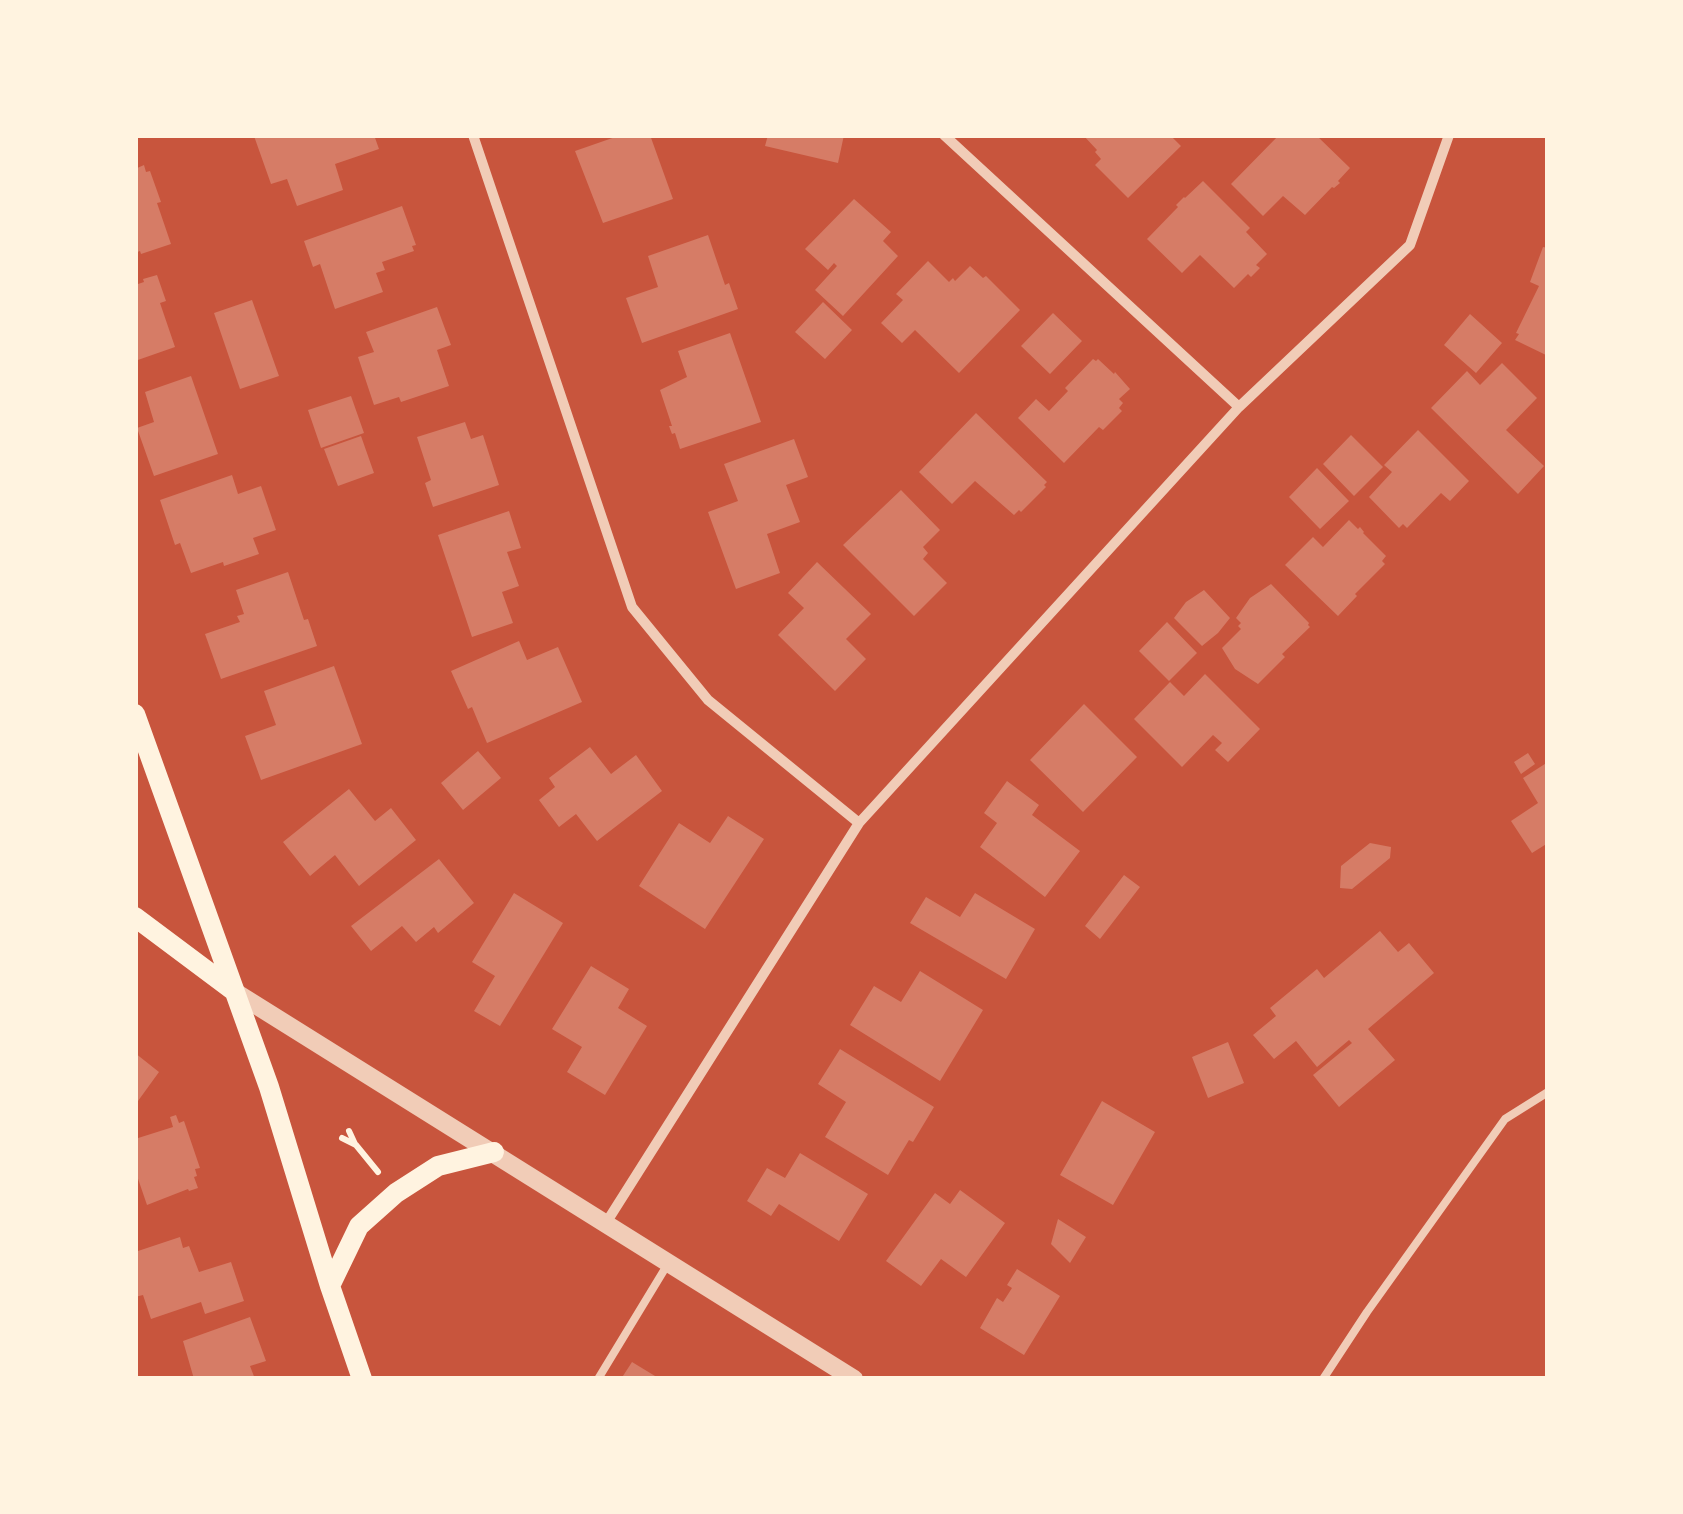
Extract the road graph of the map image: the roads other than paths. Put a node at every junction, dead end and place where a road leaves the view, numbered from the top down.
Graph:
1 (473, 135) edge
2 (944, 135) edge
3 (1449, 135) edge
4 (1239, 407) junction
5 (135, 714) edge
6 (139, 744) edge
7 (859, 823) junction
8 (135, 916) edge
9 (236, 992) junction
10 (1548, 1092) edge
11 (494, 1152) junction
12 (606, 1223) junction
13 (669, 1262) junction
14 (330, 1286) junction
15 (362, 1379) edge
16 (598, 1379) edge
17 (854, 1379) edge
18 (1323, 1379) edge

1 - 7 street
2 - 4 street
3 - 4 street
4 - 7 street
5 - 6 main road
6 - 9 main road
7 - 12 street
8 - 9 main road
9 - 11 street
9 - 14 main road
10 - 18 lane
11 - 12 street
11 - 14 main road
12 - 13 street
13 - 16 lane
13 - 17 street
14 - 15 main road

